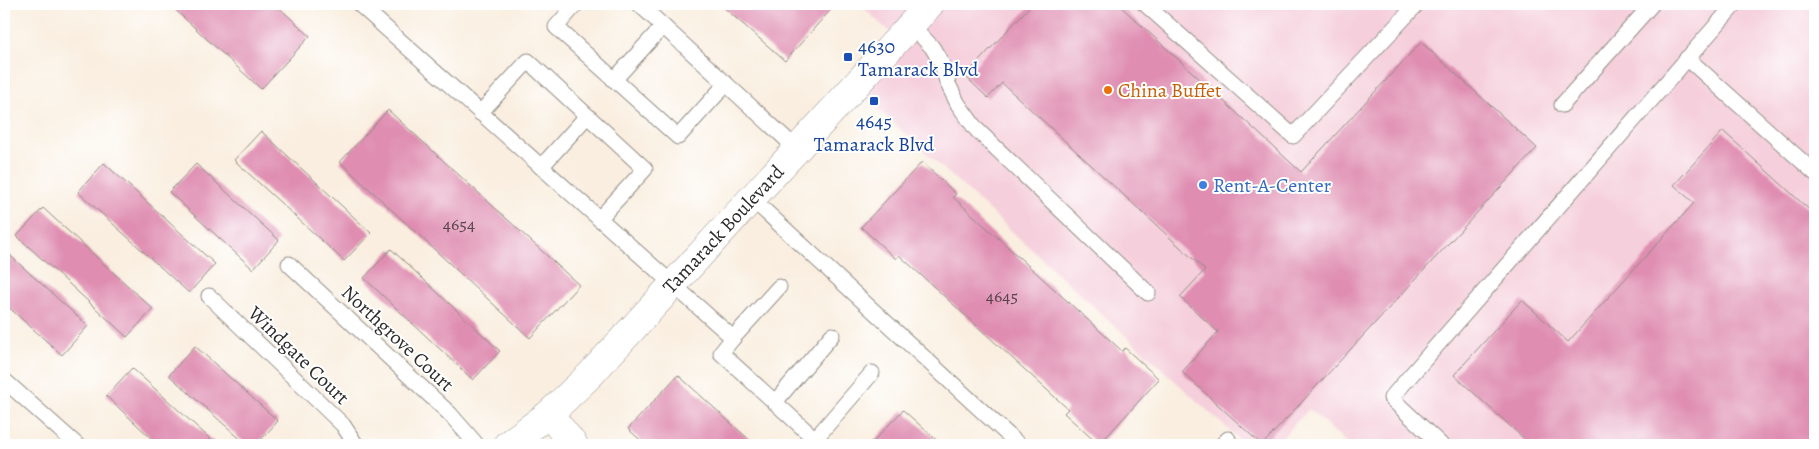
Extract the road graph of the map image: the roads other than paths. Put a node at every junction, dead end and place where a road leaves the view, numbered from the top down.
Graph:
1 (359, 4) edge
2 (576, 4) edge
3 (639, 4) edge
4 (930, 4) edge
5 (1145, 4) edge
6 (1417, 4) edge
7 (1652, 4) edge
8 (1735, 4) edge
9 (911, 25) junction
10 (663, 26) junction
11 (1687, 58) junction
12 (614, 80) junction
13 (726, 84) junction
14 (1562, 105) dead end
15 (480, 113) junction
16 (587, 116) junction
17 (797, 149) junction
18 (541, 167) junction
19 (1815, 173) edge
20 (751, 198) junction
21 (599, 219) junction
22 (289, 264) dead end
23 (672, 284) junction
24 (779, 287) dead end
25 (1148, 293) dead end
26 (210, 296) dead end
27 (832, 335) dead end
28 (733, 338) junction
29 (872, 373) dead end
30 (4, 380) edge
31 (774, 402) junction
32 (549, 414) junction
33 (817, 442) edge
34 (77, 445) edge
35 (356, 445) edge
36 (477, 445) edge
37 (507, 445) edge
38 (574, 445) edge
39 (1019, 445) edge
40 (1441, 445) edge

1 - 15 lane
2 - 12 lane
3 - 10 lane
4 - 9 street, Tamarack Boulevard
5 - 6 lane
7 - 14 lane
8 - 11 lane
9 - 17 street, Tamarack Boulevard
9 - 25 lane
10 - 12 lane
10 - 13 lane
11 - 19 lane
11 - 40 lane
12 - 13 lane
13 - 17 lane
15 - 16 lane
15 - 18 lane
16 - 18 lane
16 - 21 lane
17 - 20 street, Tamarack Boulevard
18 - 21 lane
20 - 23 street, Tamarack Boulevard
20 - 39 lane
21 - 23 lane
22 - 36 lane, Northgrove Court
23 - 28 lane
23 - 32 street, Tamarack Boulevard
24 - 28 lane
26 - 35 lane, Windgate Court
27 - 31 lane
28 - 31 lane
29 - 33 lane
30 - 34 lane
31 - 33 lane
32 - 37 street, Tamarack Boulevard
32 - 38 street

